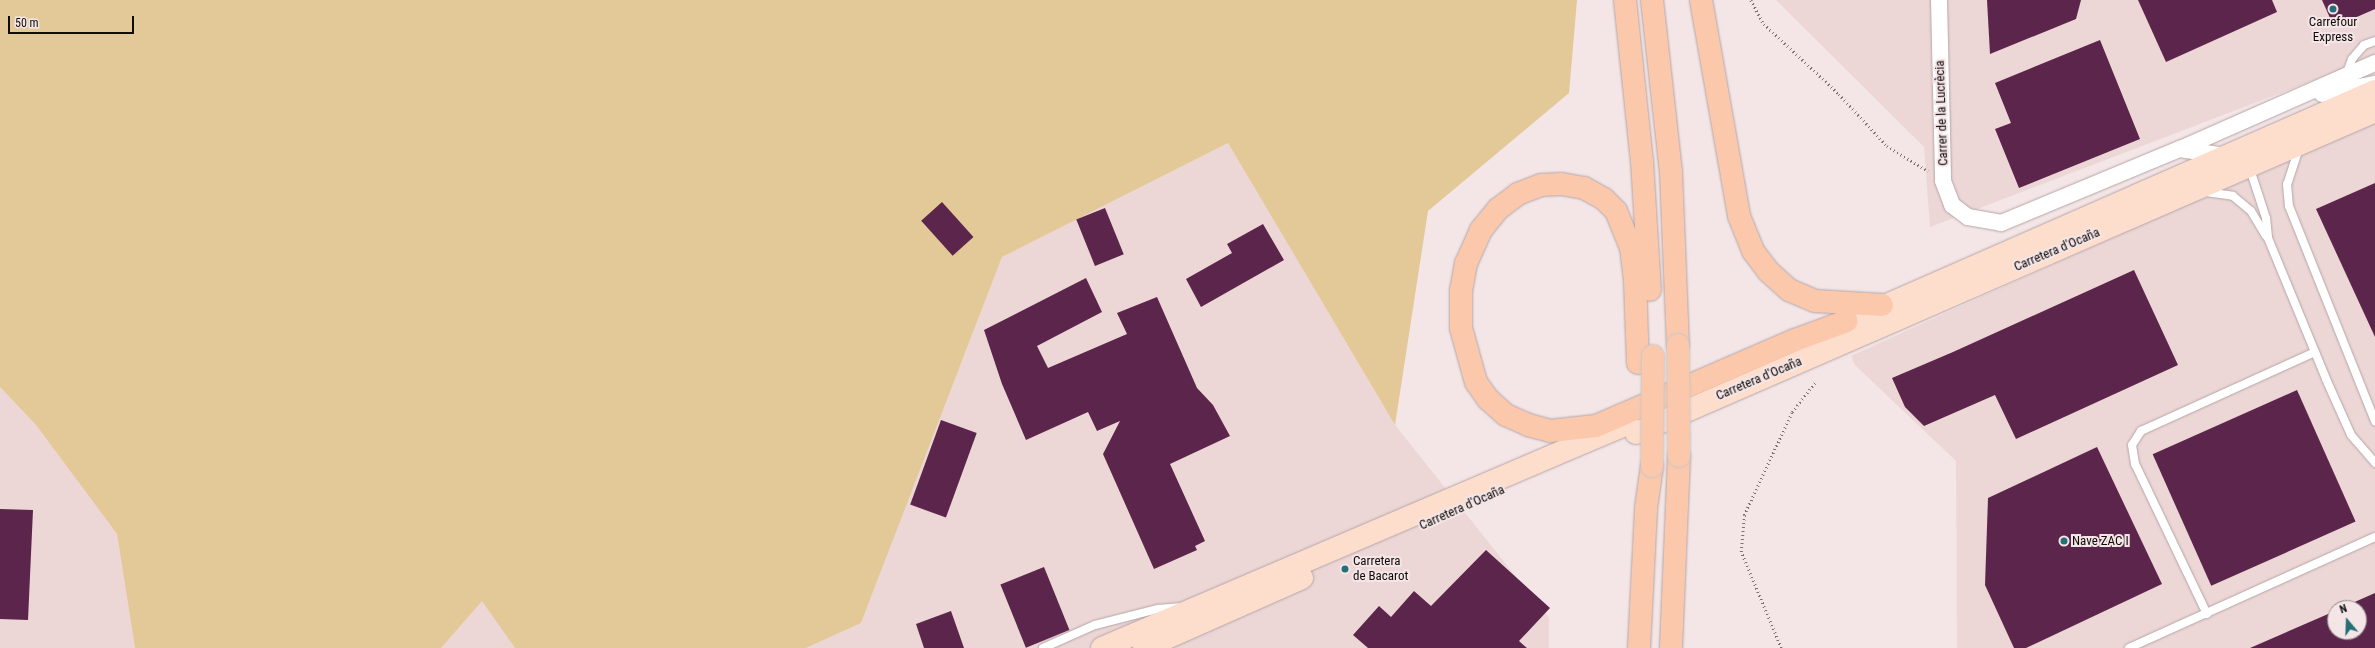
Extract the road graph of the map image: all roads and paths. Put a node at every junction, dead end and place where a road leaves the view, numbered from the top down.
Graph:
1 (1625, 0) edge
2 (1652, 0) edge
3 (1701, 0) edge
4 (1752, 0) edge
5 (1939, 0) edge
6 (2375, 41) edge
7 (2375, 63) edge
8 (2345, 77) junction
9 (2375, 84) edge
10 (2375, 91) edge
11 (2294, 99) junction
12 (2375, 111) edge
13 (2249, 119) junction
14 (2301, 143) junction
15 (2180, 149) junction
16 (2239, 158) junction
17 (1943, 181) junction
18 (2182, 196) junction
19 (2268, 238) junction
20 (1882, 306) junction
21 (1847, 321) junction
22 (2316, 352) junction
23 (1645, 360) junction
24 (1816, 381) dead end
25 (2375, 421) edge
26 (2375, 463) edge
27 (1678, 516) junction
28 (2375, 537) edge
29 (1201, 604) junction
30 (2207, 614) junction
31 (1173, 617) junction
32 (1043, 648) edge
33 (1102, 648) edge
34 (1123, 648) edge
35 (1144, 648) edge
36 (1639, 648) edge
37 (1671, 648) edge
38 (1684, 648) edge
39 (1781, 648) edge
40 (2128, 648) edge

1 - 23 highway
2 - 27 highway, bridge
3 - 20 highway
4 - 17 path
5 - 17 street, Carrer de la Lucrècia
6 - 8 lane
7 - 8 street
8 - 11 street
9 - 11 street
10 - 16 main road, Carretera d'Ocaña
11 - 13 street
12 - 14 main road, Carretera d'Ocaña
13 - 15 street
13 - 16 street
14 - 16 main road, Carretera d'Ocaña
14 - 25 lane
15 - 16 street
15 - 17 street, Carrer de la Lucrècia
16 - 18 main road, Carretera d'Ocaña
16 - 19 lane
16 - 20 main road, Carretera d'Ocaña
18 - 19 lane
18 - 35 main road, Carretera d'Ocaña
19 - 22 lane
20 - 21 main road, Carretera d'Ocaña
21 - 23 highway
21 - 29 main road, Carretera d'Ocaña
22 - 26 lane
22 - 30 lane
23 - 36 highway, bridge
24 - 39 path
27 - 37 highway
27 - 38 highway
28 - 30 lane
29 - 31 main road, Carretera d'Ocaña
29 - 32 lane
30 - 40 lane
31 - 33 main road, Carretera d'Ocaña
31 - 34 main road

